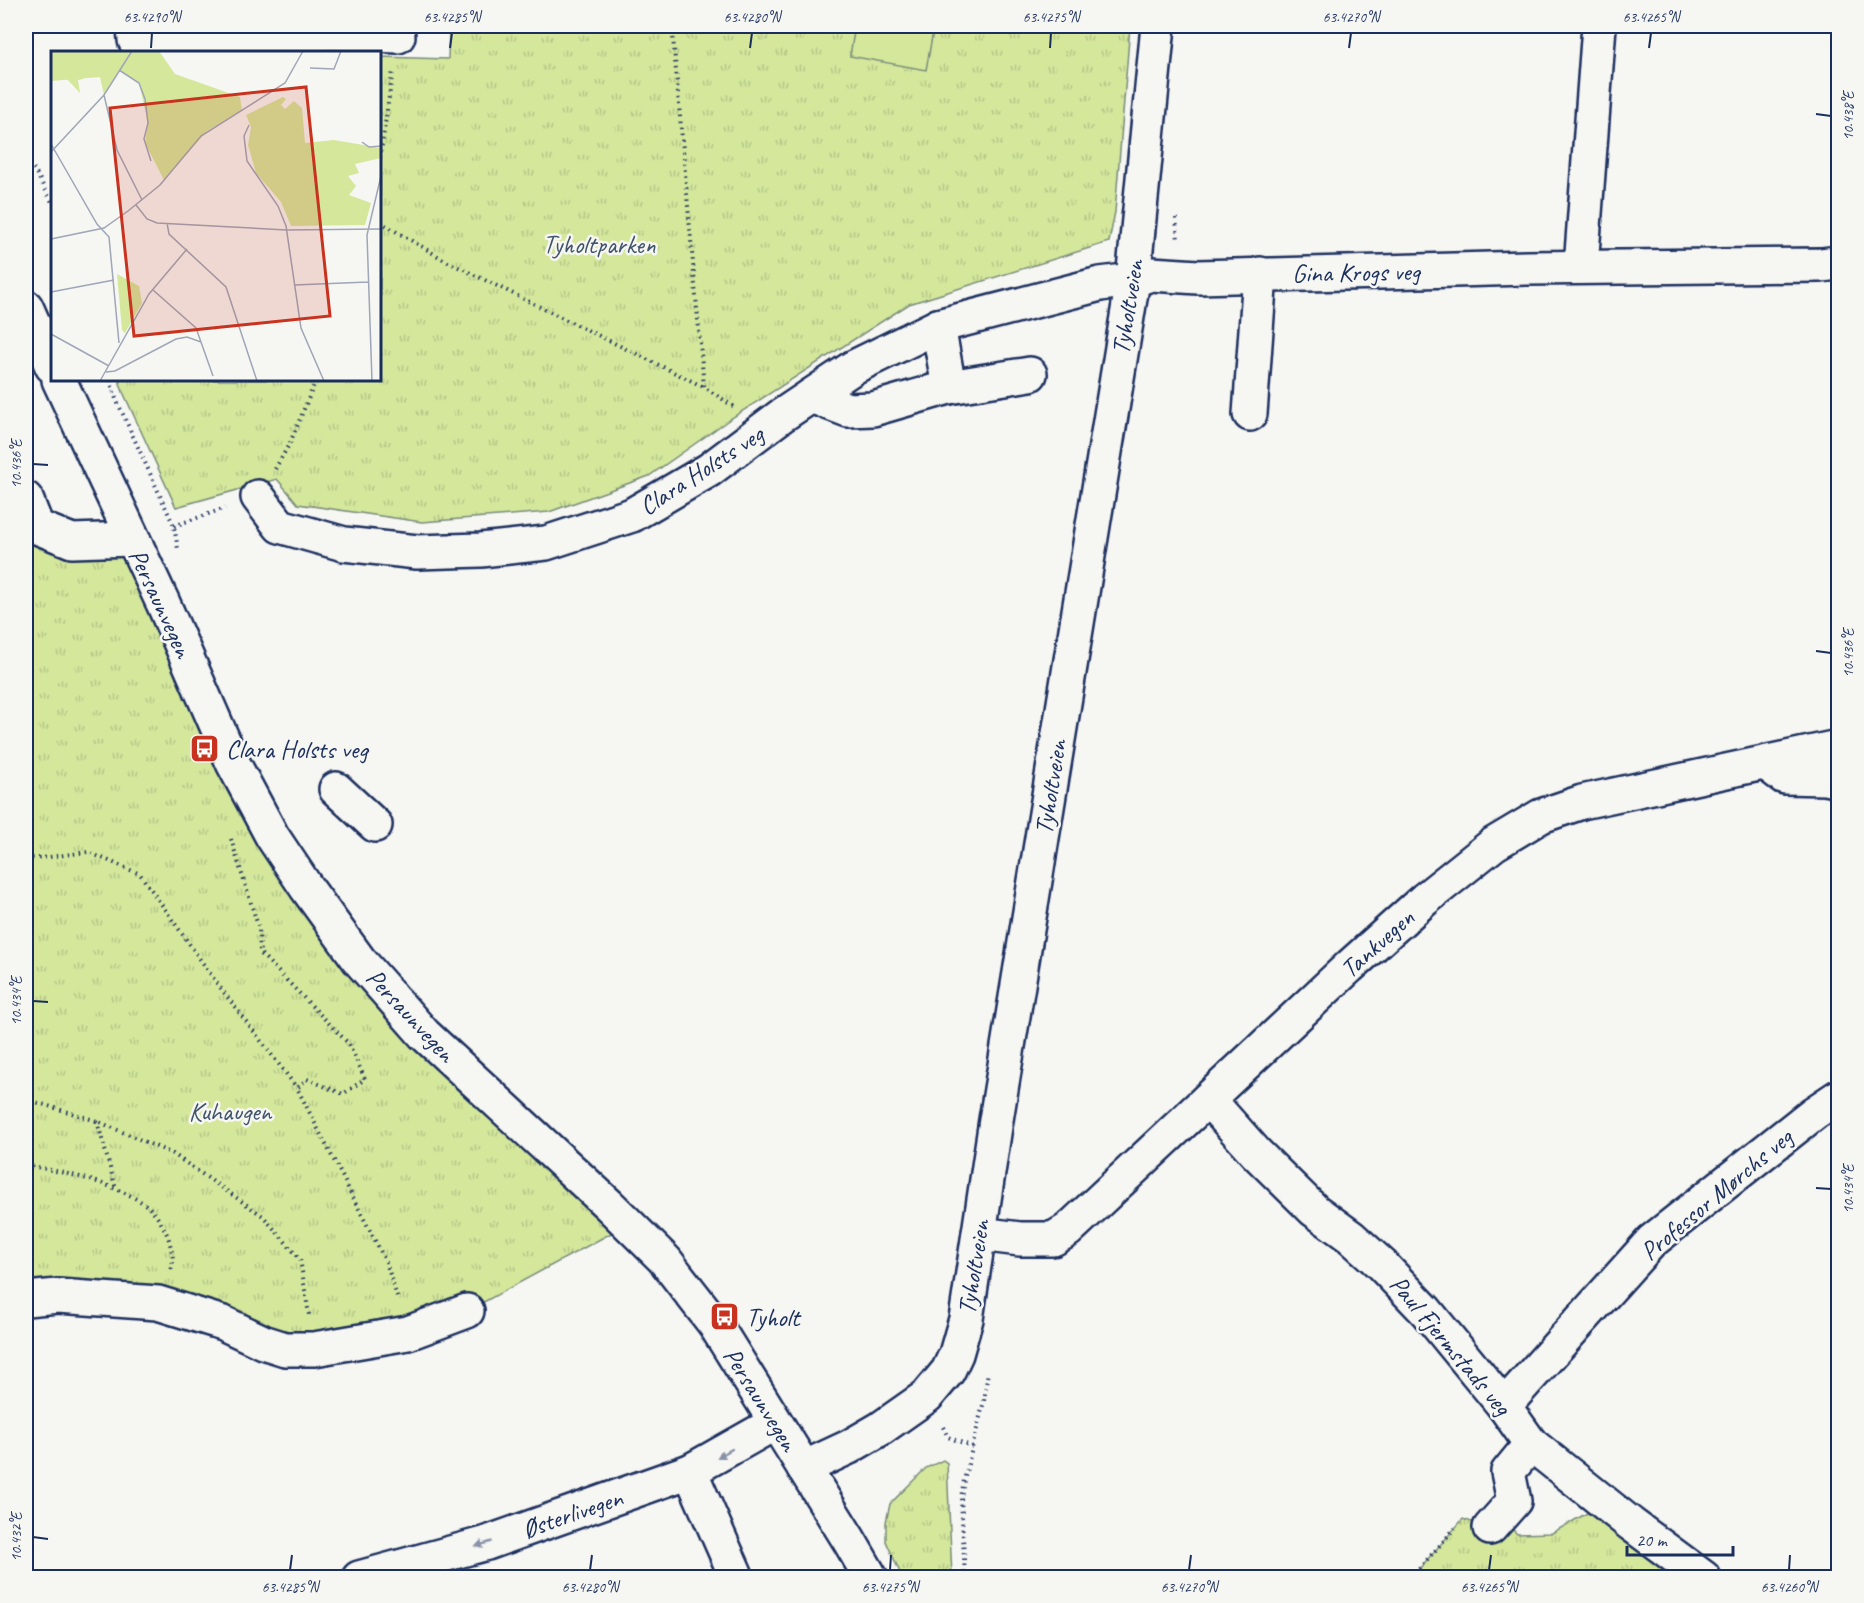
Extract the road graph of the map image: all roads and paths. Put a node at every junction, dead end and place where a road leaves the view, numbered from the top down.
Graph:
1 (134, 26) edge
2 (672, 26) edge
3 (1158, 26) edge
4 (1599, 26) edge
5 (327, 29) edge
6 (267, 35) edge
7 (398, 36) joint
8 (381, 152) edge
9 (26, 159) edge
10 (51, 200) edge
11 (381, 223) edge
12 (1839, 262) edge
13 (1581, 267) junction
14 (1260, 274) junction
15 (1133, 280) junction
16 (26, 307) edge
17 (938, 326) junction
18 (51, 364) edge
19 (1030, 374) dead end
20 (59, 381) edge
21 (110, 381) edge
22 (316, 381) edge
23 (704, 387) junction
24 (949, 387) junction
25 (811, 396) junction
26 (1250, 414) dead end
27 (766, 428) junction
28 (258, 497) junction
29 (26, 499) edge
30 (174, 526) junction
31 (132, 539) junction
32 (181, 560) dead end
33 (1839, 747) edge
34 (1766, 763) junction
35 (1839, 781) edge
36 (336, 789) dead end
37 (375, 825) dead end
38 (229, 831) dead end
39 (26, 858) edge
40 (297, 1088) junction
41 (1839, 1097) edge
42 (26, 1099) edge
43 (1208, 1099) junction
44 (97, 1120) junction
45 (26, 1166) edge
46 (116, 1190) junction
47 (979, 1234) junction
48 (26, 1299) edge
49 (158, 1303) junction
50 (467, 1311) dead end
51 (408, 1333) junction
52 (314, 1348) junction
53 (1504, 1406) junction
54 (775, 1423) junction
55 (1531, 1444) junction
56 (973, 1447) dead end
57 (804, 1468) junction
58 (690, 1471) junction
59 (1490, 1528) joint
60 (359, 1578) edge
61 (737, 1578) edge
62 (871, 1578) edge
63 (965, 1578) edge
64 (1412, 1578) edge
65 (1704, 1578) edge

1 - 6 street
2 - 23 path
3 - 15 street, Tyholtveien
4 - 13 street
5 - 6 street
5 - 7 street
7 - 8 path
9 - 10 path
11 - 23 path
12 - 13 street, Gina Krogs veg
13 - 14 street, Gina Krogs veg
14 - 15 street, Gina Krogs veg
14 - 26 street
15 - 17 street, Clara Holsts veg
15 - 47 street, Tyholtveien
16 - 18 street
17 - 24 street
17 - 25 street, Clara Holsts veg
19 - 24 street
20 - 31 street, Persaunvegen
21 - 30 path
22 - 28 path
23 - 27 path
24 - 25 street
25 - 27 street, Clara Holsts veg
27 - 28 street, Clara Holsts veg
28 - 30 path
29 - 31 street
30 - 32 path
31 - 54 street, Persaunvegen
33 - 34 street, Tankvegen
34 - 35 street
34 - 43 street, Tankvegen
36 - 37 street
38 - 40 path
39 - 40 path
40 - 51 path
41 - 53 street, Professor Mørchs veg
42 - 44 path
43 - 47 street, Tankvegen
43 - 53 street, Paul Fjermstads veg
44 - 46 path
44 - 52 path
45 - 46 path
46 - 49 path
47 - 57 street, Tyholtveien
48 - 49 street
49 - 52 street
50 - 51 street
51 - 52 street
53 - 55 street, Paul Fjermstads veg
54 - 57 street, Persaunvegen
54 -> 58 street, Østerlivegen
55 - 59 street
55 - 65 street, Paul Fjermstads veg
56 - 63 path
57 - 62 street, Persaunvegen
58 -> 60 street, Østerlivegen
58 - 61 street
59 - 64 path

